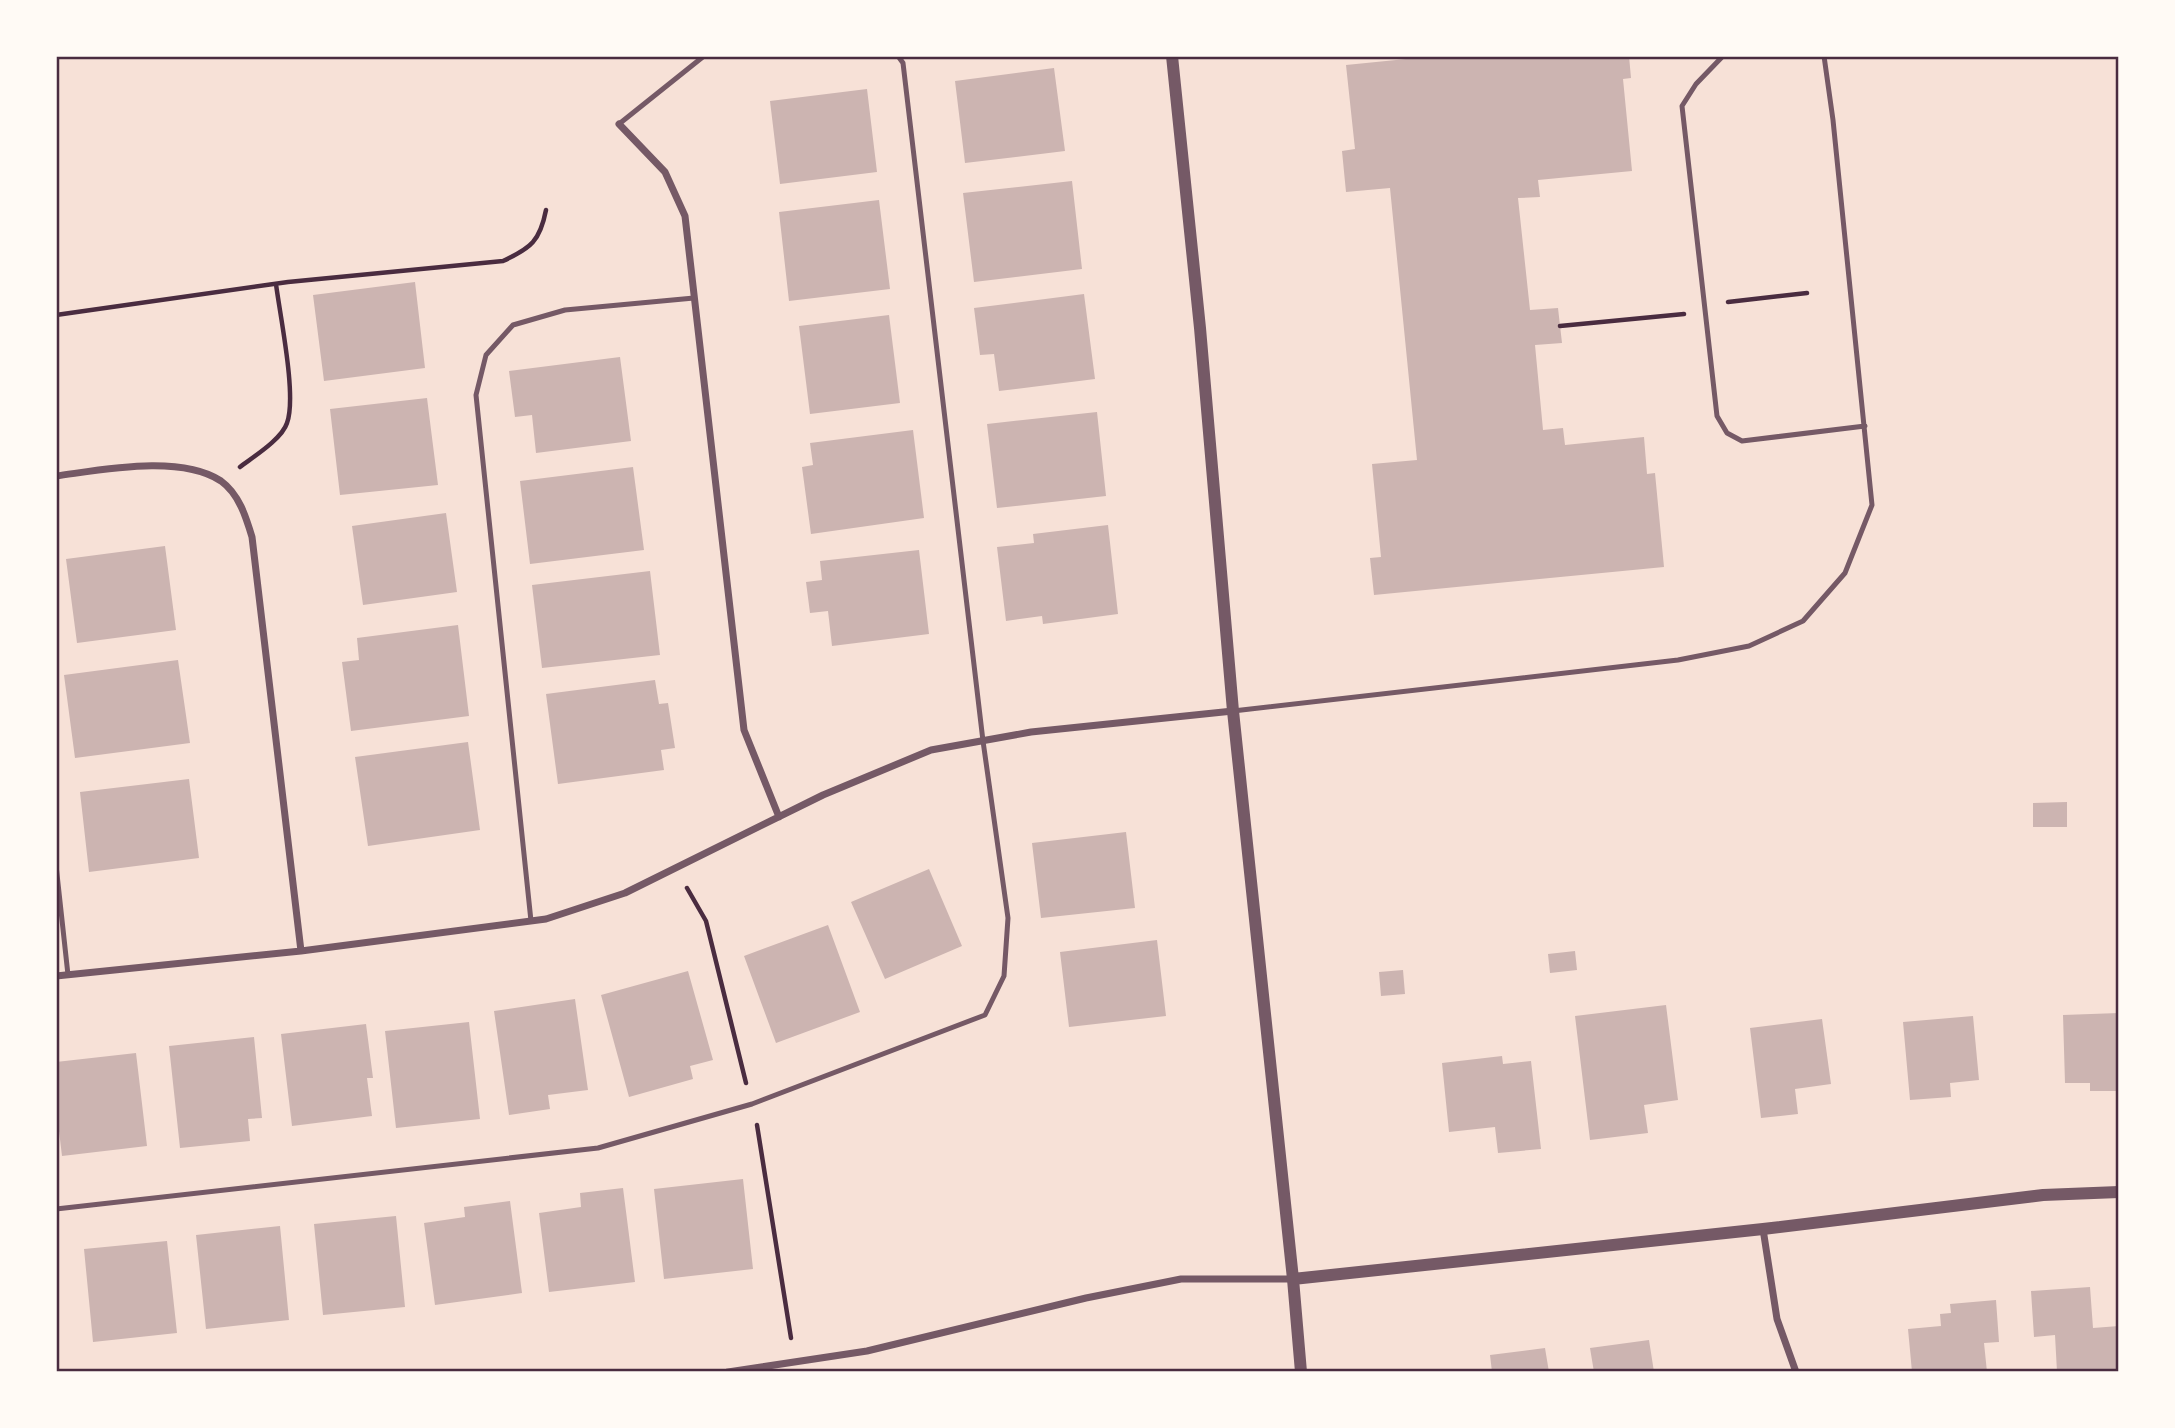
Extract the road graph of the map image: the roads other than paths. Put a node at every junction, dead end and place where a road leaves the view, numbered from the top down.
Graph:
1 (704, 56) edge
2 (898, 56) edge
3 (1172, 56) edge
4 (1723, 56) edge
5 (1824, 56) edge
6 (619, 124) joint
7 (694, 298) junction
8 (1865, 426) junction
9 (56, 476) edge
10 (1233, 711) junction
11 (983, 741) junction
12 (779, 817) junction
13 (56, 865) edge
14 (531, 921) junction
15 (301, 951) junction
16 (68, 975) junction
17 (56, 976) edge
18 (2119, 1192) edge
19 (56, 1209) edge
20 (1763, 1228) junction
21 (1293, 1279) junction
22 (728, 1372) edge
23 (1301, 1372) edge
24 (1796, 1372) edge

1 - 6 lane
2 - 11 lane
3 - 10 street
4 - 8 lane
5 - 8 lane
6 - 7 street
7 - 12 street
7 - 14 lane
8 - 10 lane
9 - 15 street
10 - 11 street
10 - 21 street
11 - 12 street
11 - 19 lane
12 - 14 street
13 - 16 lane
14 - 15 street
15 - 16 street
16 - 17 street
18 - 20 street
20 - 21 street
20 - 24 street
21 - 22 street
21 - 23 street

